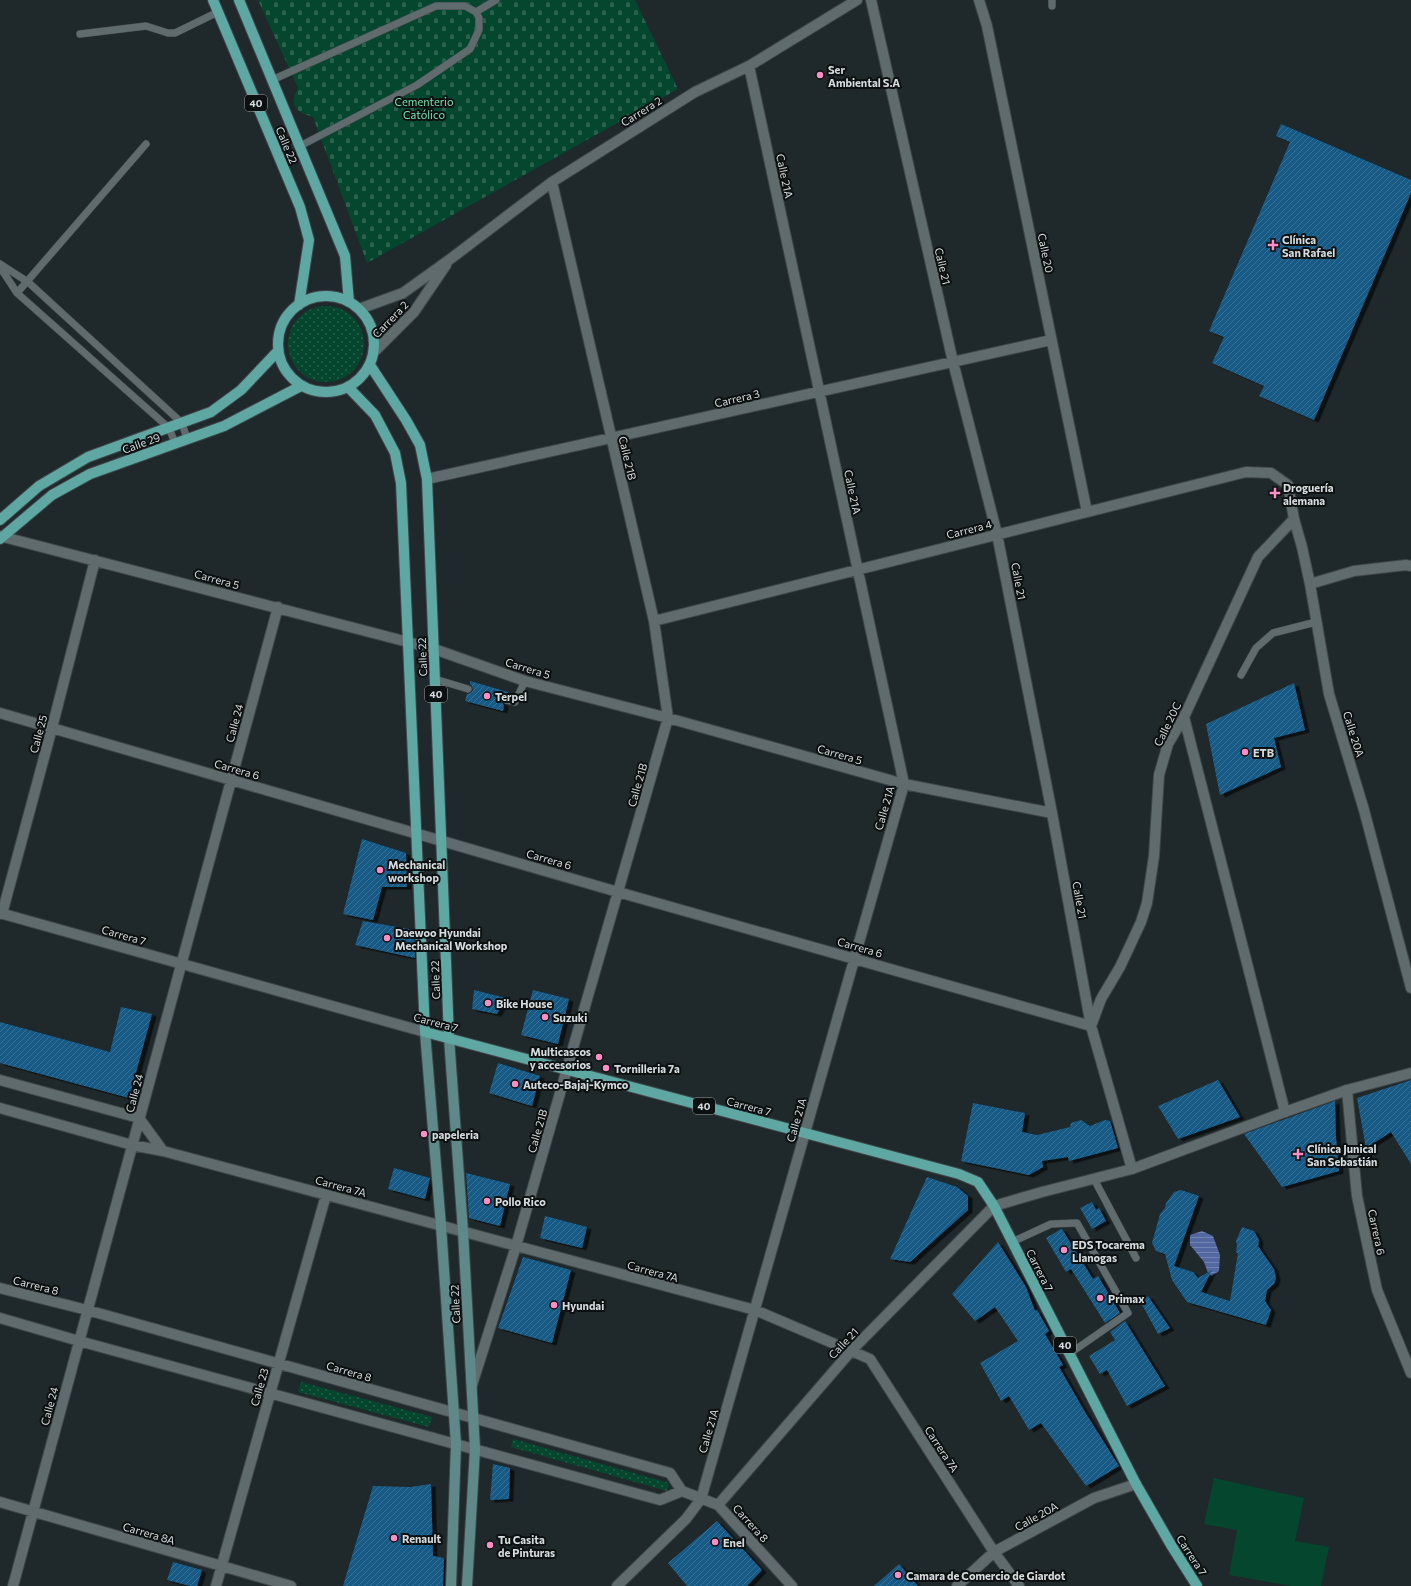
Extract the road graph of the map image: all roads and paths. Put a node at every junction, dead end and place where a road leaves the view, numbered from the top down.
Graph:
1 (213, 0) edge
2 (239, 0) edge
3 (496, 0) edge
4 (871, 0) edge
5 (979, 0) edge
6 (852, 1) edge
7 (466, 3) edge
8 (218, 12) junction
9 (476, 12) junction
10 (80, 34) dead end
11 (749, 66) junction
12 (272, 80) junction
13 (146, 144) dead end
14 (300, 146) junction
15 (552, 182) junction
16 (450, 260) junction
17 (0, 264) edge
18 (0, 267) edge
19 (28, 282) junction
20 (17, 293) junction
21 (349, 302) junction
22 (299, 305) junction
23 (359, 310) junction
24 (1051, 340) junction
25 (278, 351) junction
26 (373, 353) junction
27 (953, 362) junction
28 (370, 364) junction
29 (301, 386) junction
30 (348, 387) junction
31 (819, 392) junction
32 (182, 423) junction
33 (169, 428) junction
34 (187, 439) junction
35 (612, 439) junction
36 (175, 443) junction
37 (427, 479) junction
38 (1288, 485) joint
39 (1087, 512) junction
40 (1294, 519) junction
41 (0, 520) edge
42 (997, 534) junction
43 (1, 537) edge
44 (95, 560) junction
45 (1411, 566) edge
46 (858, 570) junction
47 (1310, 584) junction
48 (278, 607) junction
49 (654, 621) junction
50 (1316, 622) junction
51 (408, 642) junction
52 (434, 649) junction
53 (1241, 675) dead end
54 (435, 679) junction
55 (525, 681) junction
56 (468, 689) dead end
57 (506, 700) dead end
58 (0, 713) edge
59 (1184, 717) junction
60 (668, 718) junction
61 (52, 728) junction
62 (231, 780) junction
63 (904, 784) junction
64 (1052, 813) junction
65 (417, 833) junction
66 (441, 840) junction
67 (618, 892) junction
68 (1, 913) edge
69 (854, 958) junction
70 (181, 964) junction
71 (1411, 988) edge
72 (1091, 1026) junction
73 (425, 1032) junction
74 (449, 1038) junction
75 (567, 1070) junction
76 (1411, 1073) edge
77 (0, 1080) edge
78 (1347, 1090) junction
79 (0, 1108) edge
80 (1285, 1112) junction
81 (139, 1118) junction
82 (805, 1133) junction
83 (132, 1145) junction
84 (163, 1151) junction
85 (1132, 1169) junction
86 (1094, 1179) junction
87 (326, 1195) junction
88 (994, 1206) junction
89 (441, 1226) junction
90 (463, 1231) junction
91 (1012, 1242) junction
92 (516, 1246) junction
93 (1136, 1258) dead end
94 (0, 1288) edge
95 (87, 1310) junction
96 (755, 1310) junction
97 (0, 1318) edge
98 (79, 1341) junction
99 (852, 1350) junction
100 (1069, 1354) junction
101 (278, 1364) junction
102 (1411, 1373) edge
103 (472, 1384) junction
104 (270, 1393) junction
105 (454, 1412) junction
106 (474, 1418) junction
107 (456, 1444) junction
108 (475, 1449) junction
109 (1136, 1484) junction
110 (682, 1491) junction
111 (701, 1499) junction
112 (0, 1502) edge
113 (718, 1505) junction
114 (33, 1512) junction
115 (994, 1552) junction
116 (222, 1566) junction
117 (13, 1586) edge
118 (216, 1586) edge
119 (291, 1586) edge
120 (451, 1586) edge
121 (467, 1586) edge
122 (617, 1586) edge
123 (792, 1586) edge
124 (957, 1586) edge
125 (1019, 1586) edge
126 (1197, 1586) edge

1 - 8 main road, Calle 22 / 40
2 - 12 main road, Calle 22 / 40
3 - 9 lane
4 - 27 street, Calle 21
5 - 24 street, Calle 20
6 - 11 street, Carrera 2
7 - 9 lane
7 - 12 lane
8 - 10 lane
8 - 22 main road, Calle 22 / 40
9 - 14 lane
11 - 15 street, Carrera 2
11 - 31 street, Calle 21A
12 - 14 main road, Calle 22 / 40
13 - 19 lane
14 - 21 main road, Calle 22 / 40
15 - 16 street, Carrera 2
15 - 35 street, Calle 21B
16 - 23 street, Carrera 2
16 - 26 street, Carrera 2
17 - 19 lane
18 - 20 lane
19 - 20 lane
19 - 32 lane
20 - 33 lane
21 - 22 main road
21 - 23 main road
22 - 25 main road
23 - 26 main road
24 - 27 street, Carrera 3
24 - 39 street, Calle 20
25 - 29 main road
25 - 32 main road, Calle 29
26 - 28 main road
27 - 31 street, Carrera 3
27 - 42 street, Calle 21
28 - 30 main road
28 - 37 main road, Calle 22 / 40
29 - 30 main road
29 - 34 main road, Calle 29
30 - 51 main road, Calle 22 / 40
31 - 35 street, Carrera 3
31 - 46 street, Calle 21A
32 - 33 main road, Calle 29
32 - 34 lane
33 - 36 lane
33 - 41 main road, Calle 29
34 - 36 main road, Calle 29
35 - 37 street, Carrera 3
35 - 49 street, Calle 21B
36 - 43 main road, Calle 29
37 - 52 main road, Calle 22 / 40
38 - 39 street, Carrera 4
38 - 40 street, Calle 20A
39 - 42 street, Carrera 4
40 - 47 street, Calle 20A
40 - 59 street, Calle 20C
42 - 46 street, Carrera 4
42 - 64 street, Calle 21
43 - 44 street, Carrera 5
44 - 48 street, Carrera 5
44 - 61 street, Calle 25
45 - 47 street
46 - 49 street, Carrera 4
46 - 63 street, Calle 21A
47 - 50 street, Calle 20A
48 - 51 street, Carrera 5
48 - 62 street, Calle 24
49 - 60 street, Calle 21B
50 - 53 lane
50 - 71 street, Calle 20A
51 - 52 street, Carrera 5
51 - 65 main road, Calle 22 / 40
52 - 54 main road, Calle 22 / 40
52 - 55 street, Carrera 5
54 - 56 lane
54 - 66 main road, Calle 22 / 40
55 - 57 lane
55 - 60 street, Carrera 5
58 - 61 street, Carrera 6
59 - 72 street, Calle 20C
59 - 80 street
60 - 63 street, Carrera 5
60 - 67 street, Calle 21B
61 - 62 street, Carrera 6
61 - 68 street, Calle 25
62 - 65 street, Carrera 6
62 - 70 street, Calle 24
63 - 64 street, Carrera 5
63 - 69 street, Calle 21A
64 - 72 street, Calle 21
65 - 66 street, Carrera 6
65 - 73 main road, Calle 22 / 40
66 - 67 street, Carrera 6
66 - 74 main road, Calle 22 / 40
67 - 69 street, Carrera 6
67 - 75 street, Calle 21B
68 - 70 street, Carrera 7
69 - 72 street, Carrera 6
69 - 82 street, Calle 21A
70 - 73 street, Carrera 7
70 - 81 street, Calle 24
72 - 85 street, Calle 21
73 - 74 main road, Carrera 7 / 40
73 - 89 main road, Calle 22
74 - 75 main road, Carrera 7 / 40
74 - 90 main road, Calle 22
75 - 82 main road, Carrera 7 / 40
75 - 92 street, Calle 21B
76 - 78 street
77 - 81 street
78 - 80 street
78 - 102 street, Carrera 6
79 - 83 street, Carrera 7A
80 - 85 street
81 - 83 street, Calle 24
81 - 84 street
82 - 88 main road, Carrera 7 / 40
82 - 96 street, Calle 21A
83 - 84 street, Carrera 7A
83 - 95 street, Calle 24
84 - 87 street, Carrera 7A
85 - 86 street
86 - 88 street
86 - 93 lane
87 - 89 street, Carrera 7A
87 - 101 street, Calle 23
88 - 91 main road, Carrera 7 / 40
88 - 99 street, Calle 21
89 - 90 street, Carrera 7A
89 - 105 main road, Calle 22
90 - 92 street, Carrera 7A
90 - 103 main road, Calle 22
91 - 100 main road, Carrera 7 / 40
91 - 100 lane
92 - 96 street, Carrera 7A
92 - 103 street, Calle 21B
94 - 95 street, Carrera 8
95 - 98 street, Calle 24
95 - 101 street, Carrera 8
96 - 99 street, Carrera 7A
96 - 111 street, Calle 21A
97 - 98 street
98 - 104 street
98 - 114 street, Calle 24
99 - 113 street, Calle 21
99 - 115 street, Carrera 7A
100 - 109 main road, Carrera 7 / 40
101 - 104 street, Calle 23
101 - 105 street, Carrera 8
103 - 106 main road, Calle 22
104 - 107 street
104 - 116 street, Calle 23
105 - 106 street, Carrera 8
105 - 107 main road, Calle 22
106 - 108 main road, Calle 22
106 - 110 street, Carrera 8
107 - 108 street
107 - 120 main road, Calle 22
108 - 110 street
108 - 121 main road, Calle 22
109 - 115 street, Calle 20A
109 - 126 main road, Carrera 7 / 40
110 - 111 street, Carrera 8
111 - 113 street, Carrera 8
111 - 122 street
112 - 114 street, Carrera 8A
113 - 123 street, Carrera 8
114 - 116 street, Carrera 8A
114 - 117 street, Calle 24
115 - 124 street, Calle 20A
115 - 125 street, Carrera 7A
116 - 118 street, Calle 23
116 - 119 street, Carrera 8A

